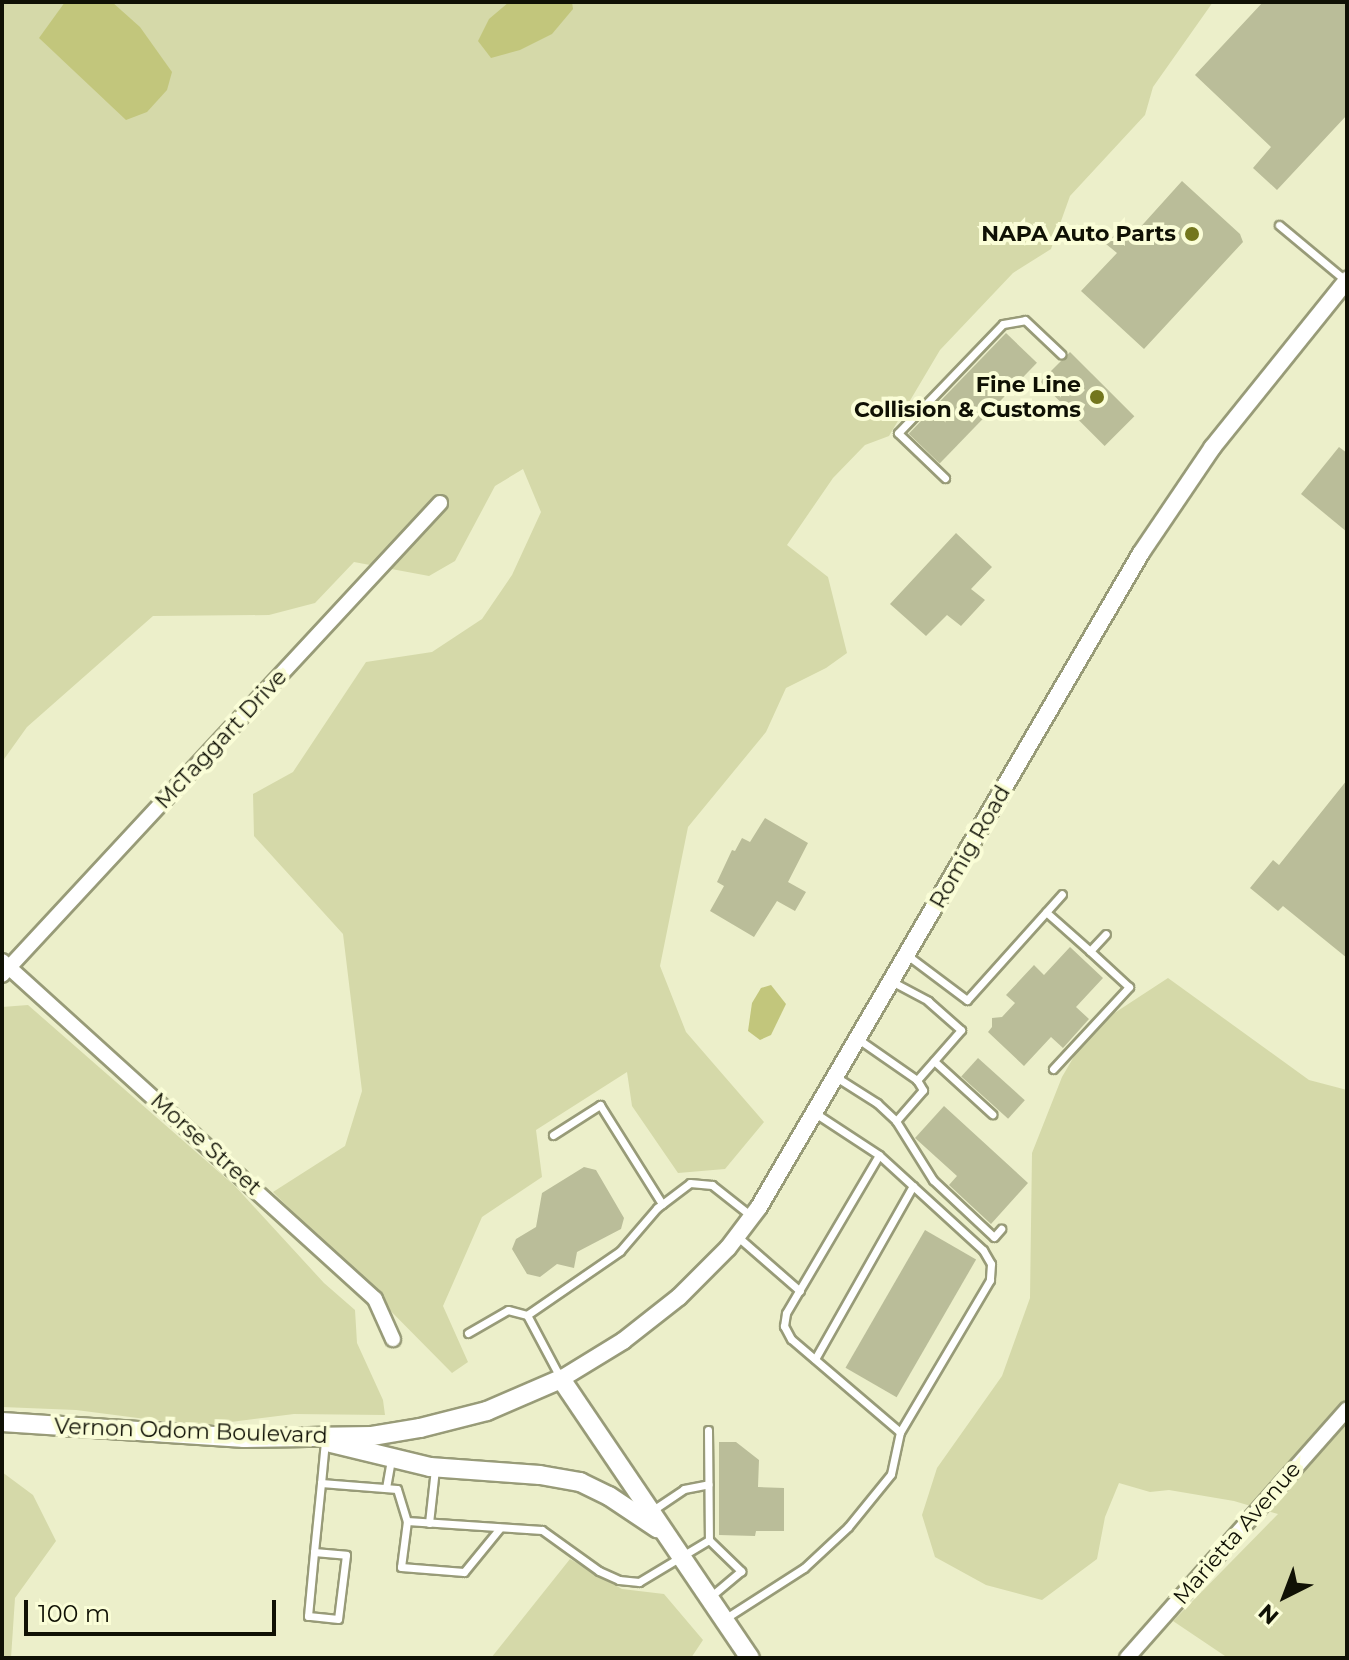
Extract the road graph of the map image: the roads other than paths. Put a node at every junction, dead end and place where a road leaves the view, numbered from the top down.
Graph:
1 (1279, 225) dead end
2 (1347, 281) edge
3 (1061, 354) dead end
4 (945, 478) dead end
5 (440, 503) dead end
6 (1062, 894) dead end
7 (1046, 912) junction
8 (1106, 934) dead end
9 (1090, 951) junction
10 (907, 955) junction
11 (4, 968) edge
12 (892, 981) junction
13 (858, 1039) junction
14 (934, 1061) junction
15 (1053, 1069) dead end
16 (836, 1077) junction
17 (917, 1080) junction
18 (815, 1113) junction
19 (992, 1114) dead end
20 (896, 1121) junction
21 (553, 1135) dead end
22 (879, 1155) junction
23 (913, 1186) junction
24 (662, 1204) junction
25 (752, 1216) junction
26 (1001, 1229) dead end
27 (737, 1236) junction
28 (800, 1291) junction
29 (527, 1315) junction
30 (468, 1333) dead end
31 (393, 1339) dead end
32 (815, 1359) junction
33 (561, 1379) junction
34 (1347, 1409) edge
35 (2, 1422) edge
36 (708, 1430) dead end
37 (900, 1432) junction
38 (320, 1440) junction
39 (391, 1459) junction
40 (435, 1468) junction
41 (321, 1483) junction
42 (709, 1484) junction
43 (386, 1488) junction
44 (651, 1512) junction
45 (407, 1521) junction
46 (429, 1523) junction
47 (500, 1528) junction
48 (666, 1534) junction
49 (709, 1540) junction
50 (314, 1552) junction
51 (682, 1558) junction
52 (709, 1597) junction
53 (724, 1619) junction
54 (750, 1658) edge
55 (1127, 1658) edge

1 - 2 lane
2 - 10 street, Romig Road
3 - 4 lane
5 - 11 street, McTaggart Drive
6 - 7 lane
7 - 9 lane
7 - 10 lane
8 - 9 lane
9 - 15 lane
10 - 12 street, Romig Road
11 - 31 street, Morse Street
12 - 13 street, Romig Road
12 - 14 lane
13 - 16 street, Romig Road
13 - 17 lane
14 - 17 lane
14 - 19 lane
16 - 18 street, Romig Road
16 - 20 lane
17 - 20 lane
18 - 22 lane
18 - 25 street, Romig Road
20 - 26 lane
21 - 24 lane
22 - 23 lane
22 - 28 lane
23 - 32 lane
23 - 37 lane
24 - 25 lane
24 - 29 lane
25 - 27 street, Romig Road
27 - 28 lane
27 - 33 street, Romig Road
28 - 32 lane
29 - 30 lane
29 - 33 lane
32 - 37 lane
33 - 38 main road, Vernon Odom Boulevard
33 - 44 main road
34 - 55 street, Marietta Avenue
35 - 38 main road, Vernon Odom Boulevard
36 - 42 lane
37 - 53 lane
38 - 39 main road
38 - 41 lane
39 - 40 main road
39 - 43 lane
40 - 46 lane
40 - 48 main road
41 - 43 lane
41 - 50 lane
42 - 44 lane
42 - 49 lane
43 - 45 lane
44 - 48 main road
45 - 46 lane
45 - 47 lane
46 - 47 lane
47 - 51 lane
48 - 51 main road
49 - 51 lane
49 - 52 lane
50 - 50 lane
51 - 52 main road
52 - 53 main road
53 - 54 main road

